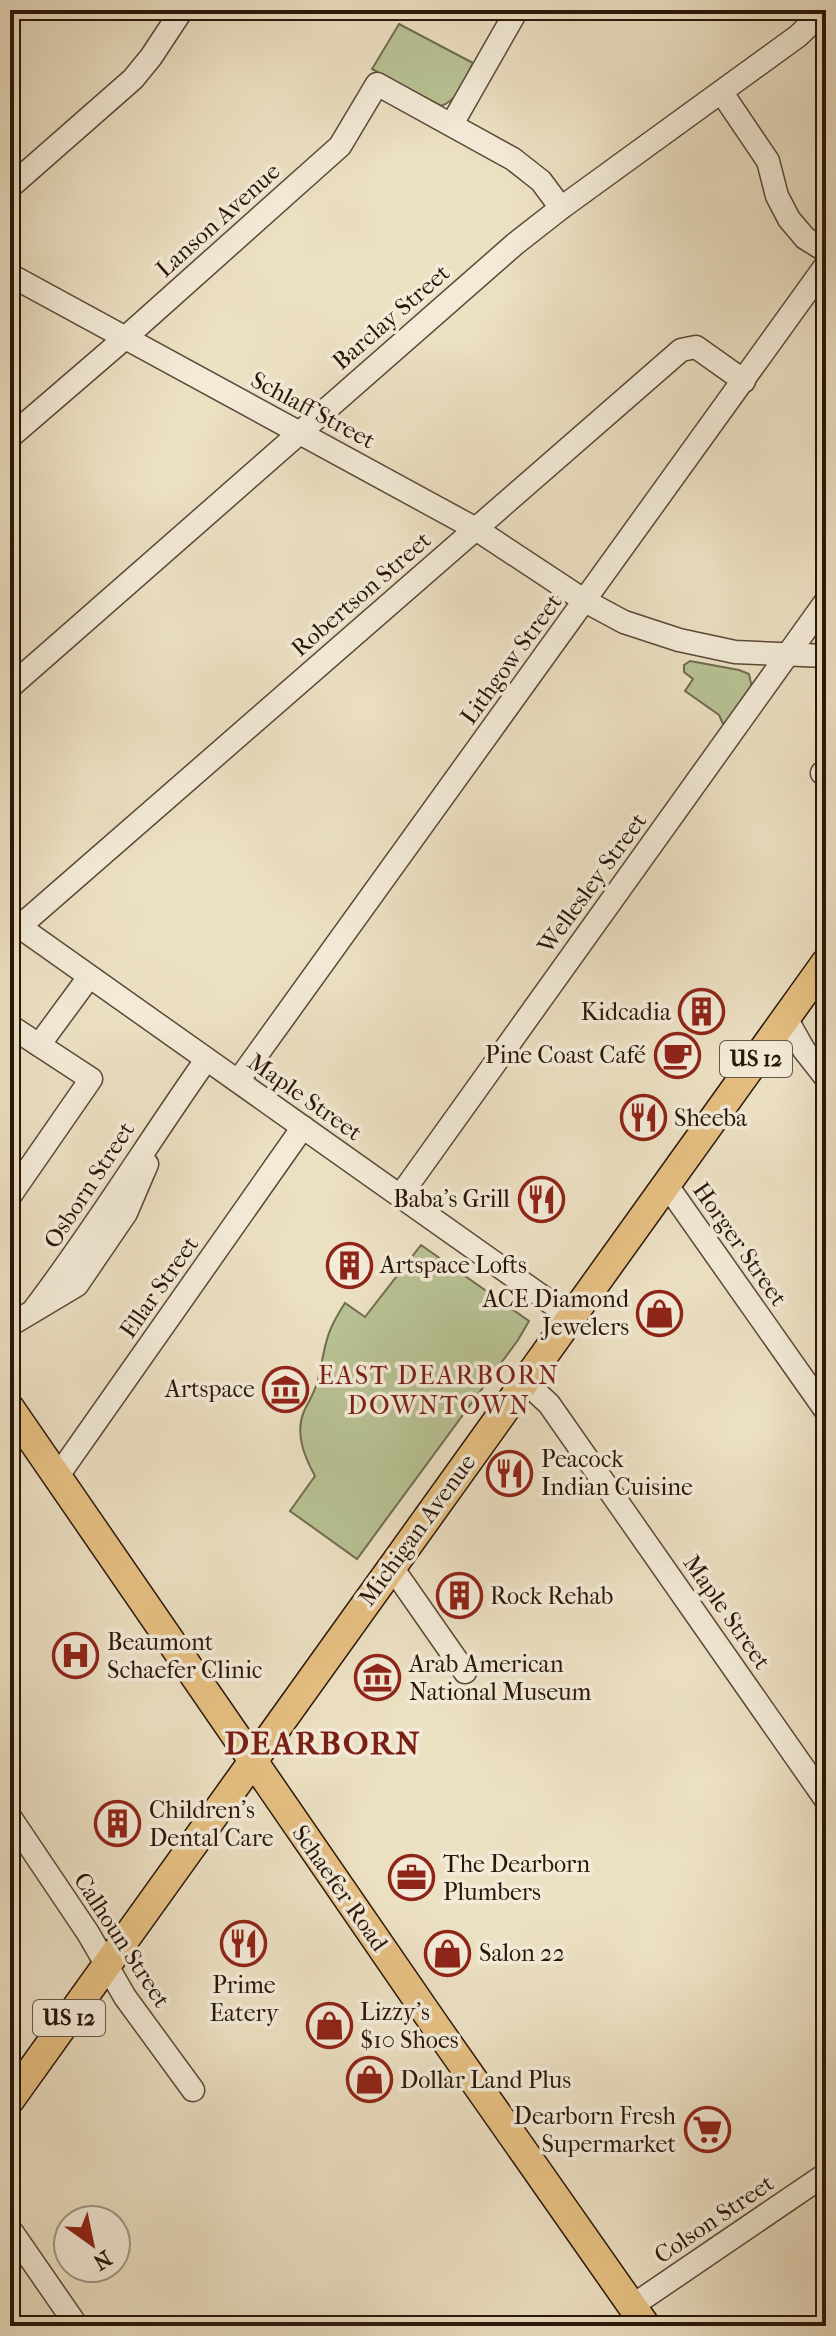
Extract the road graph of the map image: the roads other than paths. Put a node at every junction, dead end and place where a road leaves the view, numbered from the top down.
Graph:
1 (182, 10) edge
2 (517, 10) edge
3 (825, 10) edge
4 (722, 93) junction
5 (452, 124) junction
6 (10, 187) edge
7 (561, 208) junction
8 (826, 251) edge
9 (826, 265) edge
10 (10, 275) edge
11 (125, 338) junction
12 (744, 381) junction
13 (300, 432) junction
14 (10, 437) edge
15 (476, 529) junction
16 (585, 601) junction
17 (826, 601) edge
18 (788, 654) junction
19 (826, 656) edge
20 (10, 687) edge
21 (15, 924) edge
22 (826, 962) edge
23 (89, 977) junction
24 (786, 1018) junction
25 (10, 1026) edge
26 (39, 1045) junction
27 (206, 1060) junction
28 (826, 1078) edge
29 (238, 1081) junction
30 (303, 1127) junction
31 (666, 1184) junction
32 (10, 1196) edge
33 (400, 1196) junction
34 (571, 1317) junction
35 (10, 1325) edge
36 (524, 1381) junction
37 (10, 1408) edge
38 (826, 1411) edge
39 (57, 1477) junction
40 (391, 1566) junction
41 (465, 1672) dead end
42 (252, 1761) junction
43 (826, 1800) edge
44 (10, 1817) edge
45 (106, 1965) junction
46 (193, 2090) dead end
47 (10, 2100) edge
48 (823, 2182) edge
49 (10, 2229) edge
50 (639, 2316) edge
51 (77, 2326) edge

1 - 6 street
2 - 5 street
3 - 4 street, Barclay Street
4 - 7 street, Barclay Street
4 - 8 street
5 - 7 street, Lanson Avenue
5 - 11 street, Lanson Avenue
7 - 13 street, Barclay Street
9 - 12 street, Lithgow Street
10 - 11 street, Schlaff Street
11 - 13 street, Schlaff Street
11 - 14 street, Lanson Avenue
12 - 15 street, Robertson Street
12 - 16 street, Lithgow Street
13 - 15 street, Schlaff Street
13 - 20 street, Barclay Street
15 - 16 street, Schlaff Street
15 - 21 street, Robertson Street
16 - 18 street, Schlaff Street
16 - 29 street, Lithgow Street
17 - 18 street, Wellesley Street
18 - 19 street
18 - 33 street, Wellesley Street
21 - 23 street, Maple Street
22 - 24 main road, Michigan Avenue / US 12
23 - 26 street
23 - 27 street, Maple Street
24 - 28 street
24 - 31 main road, Michigan Avenue / US 12
25 - 26 street
26 - 32 street
27 - 29 street, Maple Street
27 - 35 street, Osborn Street
29 - 30 street, Maple Street
30 - 33 street, Maple Street
30 - 39 street, Ellar Street
31 - 34 main road, Michigan Avenue / US 12
31 - 38 street, Horger Street
33 - 34 street, Maple Street
34 - 36 main road, Michigan Avenue / US 12
36 - 40 main road, Michigan Avenue / US 12
36 - 43 street, Maple Street
37 - 39 main road, Schaefer Road
39 - 42 main road, Schaefer Road
40 - 41 street
40 - 42 main road, Michigan Avenue / US 12
42 - 45 main road, Michigan Avenue / US 12
42 - 50 main road, Schaefer Road
44 - 45 street, Calhoun Street
45 - 46 street, Calhoun Street
45 - 47 main road, Michigan Avenue / US 12
48 - 50 street, Colson Street
49 - 51 street

